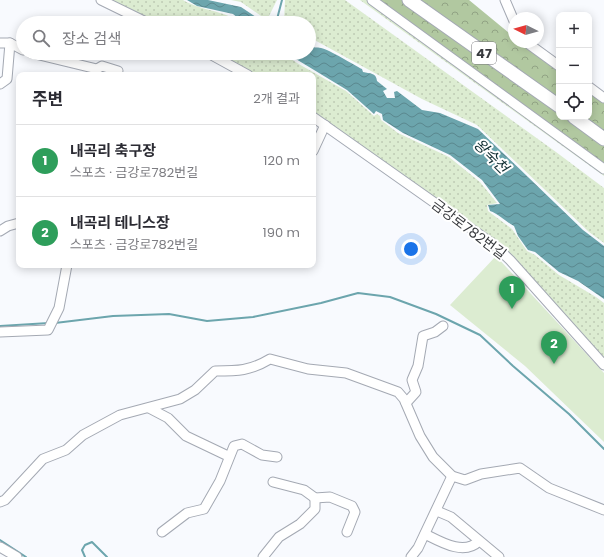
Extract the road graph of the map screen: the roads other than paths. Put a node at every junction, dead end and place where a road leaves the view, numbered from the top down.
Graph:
1 (101, 0) edge
2 (372, 0) edge
3 (410, 0) edge
4 (424, 0) edge
5 (505, 0) edge
6 (510, 12) edge
7 (134, 16) edge
8 (0, 43) edge
9 (10, 43) junction
10 (16, 46) edge
11 (534, 48) edge
12 (60, 60) edge
13 (221, 60) edge
14 (556, 64) edge
15 (118, 72) edge
16 (243, 72) edge
17 (0, 84) edge
18 (592, 90) edge
19 (556, 94) edge
20 (604, 98) edge
21 (556, 104) edge
22 (316, 119) edge
23 (578, 120) edge
24 (592, 120) edge
25 (325, 125) junction
26 (604, 128) edge
27 (604, 139) edge
28 (316, 144) edge
29 (604, 169) edge
30 (16, 224) edge
31 (0, 231) edge
32 (66, 268) edge
33 (443, 326) dead end
34 (0, 332) edge
35 (604, 365) edge
36 (406, 403) junction
37 (149, 408) junction
38 (228, 456) junction
39 (277, 457) dead end
40 (452, 476) junction
41 (273, 482) dead end
42 (315, 498) junction
43 (0, 502) edge
44 (604, 510) edge
45 (436, 511) junction
46 (162, 532) dead end
47 (347, 532) dead end
48 (425, 534) junction
49 (479, 541) junction
50 (0, 547) edge
51 (17, 557) edge
52 (263, 557) edge
53 (411, 557) edge
54 (499, 557) edge

1 - 7 street
2 - 29 street
3 - 21 highway, 47
4 - 19 highway, 47
5 - 6 street
8 - 9 street
9 - 10 street
9 - 17 street
11 - 14 street
12 - 15 street
13 - 16 street
18 - 20 street
22 - 25 street, 금강로782번길
23 - 27 highway
24 - 26 highway
25 - 28 street
25 - 35 street, 금강로782번길
30 - 31 street
32 - 34 street
33 - 36 street
36 - 37 street
36 - 40 street
37 - 38 street
37 - 43 street
38 - 39 street
38 - 46 street
40 - 44 street
40 - 45 street
41 - 42 street
42 - 47 street
42 - 52 street
45 - 48 street
45 - 49 street
48 - 49 street
48 - 53 street
49 - 54 street
50 - 51 street

